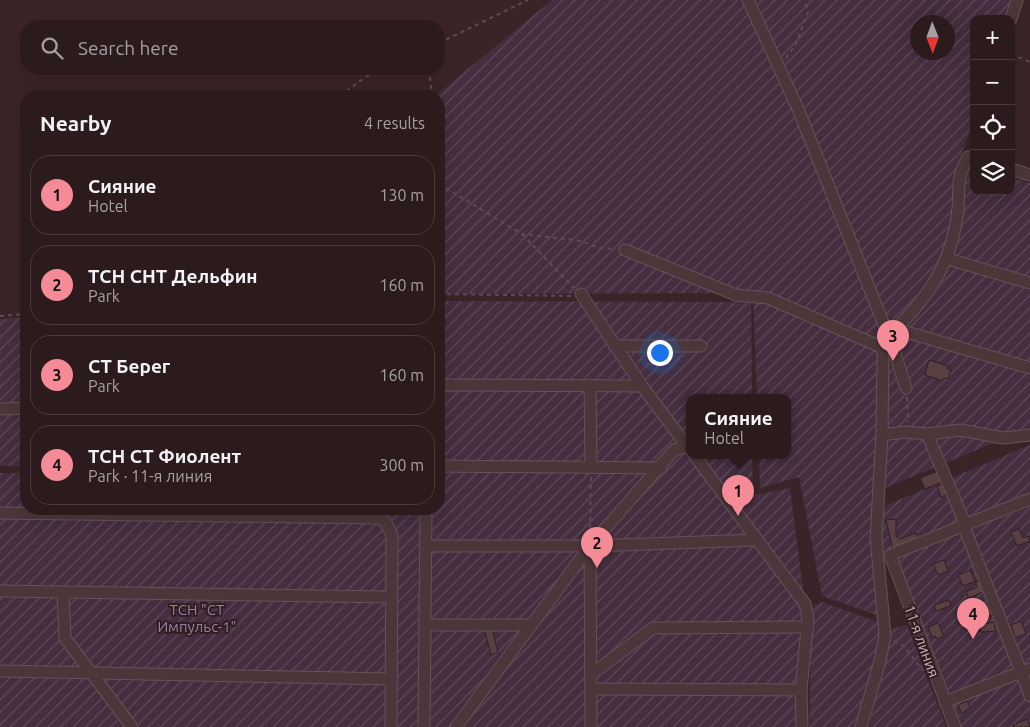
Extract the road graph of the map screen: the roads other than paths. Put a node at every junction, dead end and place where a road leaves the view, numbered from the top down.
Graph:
1 (748, 0) edge
2 (1017, 0) edge
3 (1012, 15) edge
4 (970, 159) edge
5 (1015, 171) edge
6 (1030, 175) edge
7 (625, 250) road end
8 (948, 259) junction
9 (1030, 283) edge
10 (581, 294) road end
11 (896, 329) junction
12 (885, 343) junction
13 (614, 346) junction
14 (702, 346) dead end
15 (1030, 368) edge
16 (445, 385) edge
17 (590, 385) junction
18 (642, 386) junction
19 (906, 388) road end
20 (0, 408) edge
21 (20, 408) edge
22 (926, 434) junction
23 (1030, 435) edge
24 (882, 436) junction
25 (686, 445) edge
26 (686, 450) edge
27 (697, 459) edge
28 (445, 466) edge
29 (591, 467) junction
30 (661, 468) junction
31 (1030, 499) edge
32 (0, 513) edge
33 (20, 513) edge
34 (151, 515) edge
35 (426, 515) edge
36 (964, 524) junction
37 (757, 540) junction
38 (426, 546) junction
39 (590, 546) junction
40 (0, 592) edge
41 (63, 592) junction
42 (392, 597) junction
43 (425, 625) junction
44 (531, 625) junction
45 (808, 627) junction
46 (1026, 670) edge
47 (0, 671) edge
48 (91, 673) junction
49 (592, 674) junction
50 (392, 679) junction
51 (592, 689) junction
52 (801, 690) junction
53 (1030, 696) edge
54 (945, 702) junction
55 (132, 727) edge
56 (391, 727) edge
57 (424, 727) edge
58 (456, 727) edge
59 (591, 727) edge
60 (802, 727) edge
61 (861, 727) edge
62 (955, 727) edge

1 - 12 street
2 - 3 street
4 - 8 street
5 - 6 street
7 - 12 street
8 - 9 street
8 - 11 street
10 - 13 street
11 - 12 street
11 - 15 street
12 - 19 street
12 - 24 street
13 - 14 street
13 - 18 street
16 - 17 street
17 - 18 street
17 - 29 street
18 - 25 street
20 - 21 street
22 - 23 street
22 - 24 street
22 - 36 street
24 - 61 street
26 - 30 street
27 - 37 street
28 - 29 street
29 - 30 street
30 - 39 street
31 - 36 street
32 - 33 street
34 - 42 street
35 - 38 street
36 - 46 street
36 - 54 street, 11-я линия
37 - 39 street
37 - 45 street
38 - 39 street
38 - 43 street
39 - 44 street
39 - 49 street
40 - 41 street
41 - 42 street
41 - 48 street
42 - 50 street
43 - 44 street
43 - 57 street
44 - 58 street
45 - 49 street
45 - 52 street
46 - 53 street
46 - 54 street
47 - 48 street
48 - 50 street
48 - 55 street
49 - 51 street
50 - 56 street
51 - 52 street
51 - 59 street
52 - 60 street
54 - 62 street, 11-я линия

